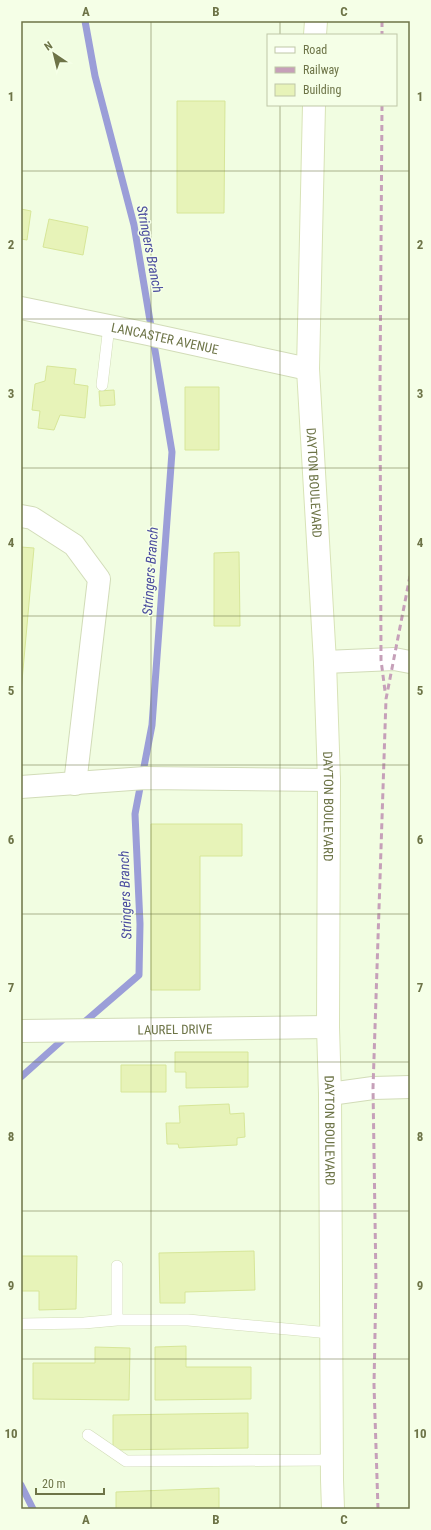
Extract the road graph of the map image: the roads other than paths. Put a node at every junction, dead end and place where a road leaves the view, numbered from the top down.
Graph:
1 (316, 21) edge
2 (315, 34) edge
3 (314, 106) edge
4 (21, 308) edge
5 (109, 326) junction
6 (308, 369) junction
7 (102, 385) dead end
8 (21, 516) edge
9 (325, 662) junction
10 (410, 662) edge
11 (328, 780) junction
12 (75, 784) junction
13 (21, 787) edge
14 (328, 1027) junction
15 (21, 1031) edge
16 (410, 1088) edge
17 (330, 1094) junction
18 (117, 1266) dead end
19 (117, 1320) junction
20 (21, 1324) edge
21 (330, 1333) junction
22 (88, 1435) dead end
23 (331, 1460) junction
24 (333, 1509) edge

1 - 2 main road
3 - 6 main road, DAYTON BOULEVARD
4 - 5 main road, LANCASTER AVENUE
5 - 6 main road, LANCASTER AVENUE
5 - 7 lane
6 - 9 main road, DAYTON BOULEVARD
8 - 12 main road
9 - 10 main road
9 - 11 main road, DAYTON BOULEVARD
11 - 12 main road
11 - 14 main road, DAYTON BOULEVARD
12 - 13 main road
14 - 15 main road, LAUREL DRIVE
14 - 17 main road, DAYTON BOULEVARD
16 - 17 main road
17 - 21 main road, DAYTON BOULEVARD
18 - 19 lane
19 - 20 lane
19 - 21 lane
21 - 23 main road, DAYTON BOULEVARD
22 - 23 lane
23 - 24 main road, DAYTON BOULEVARD

